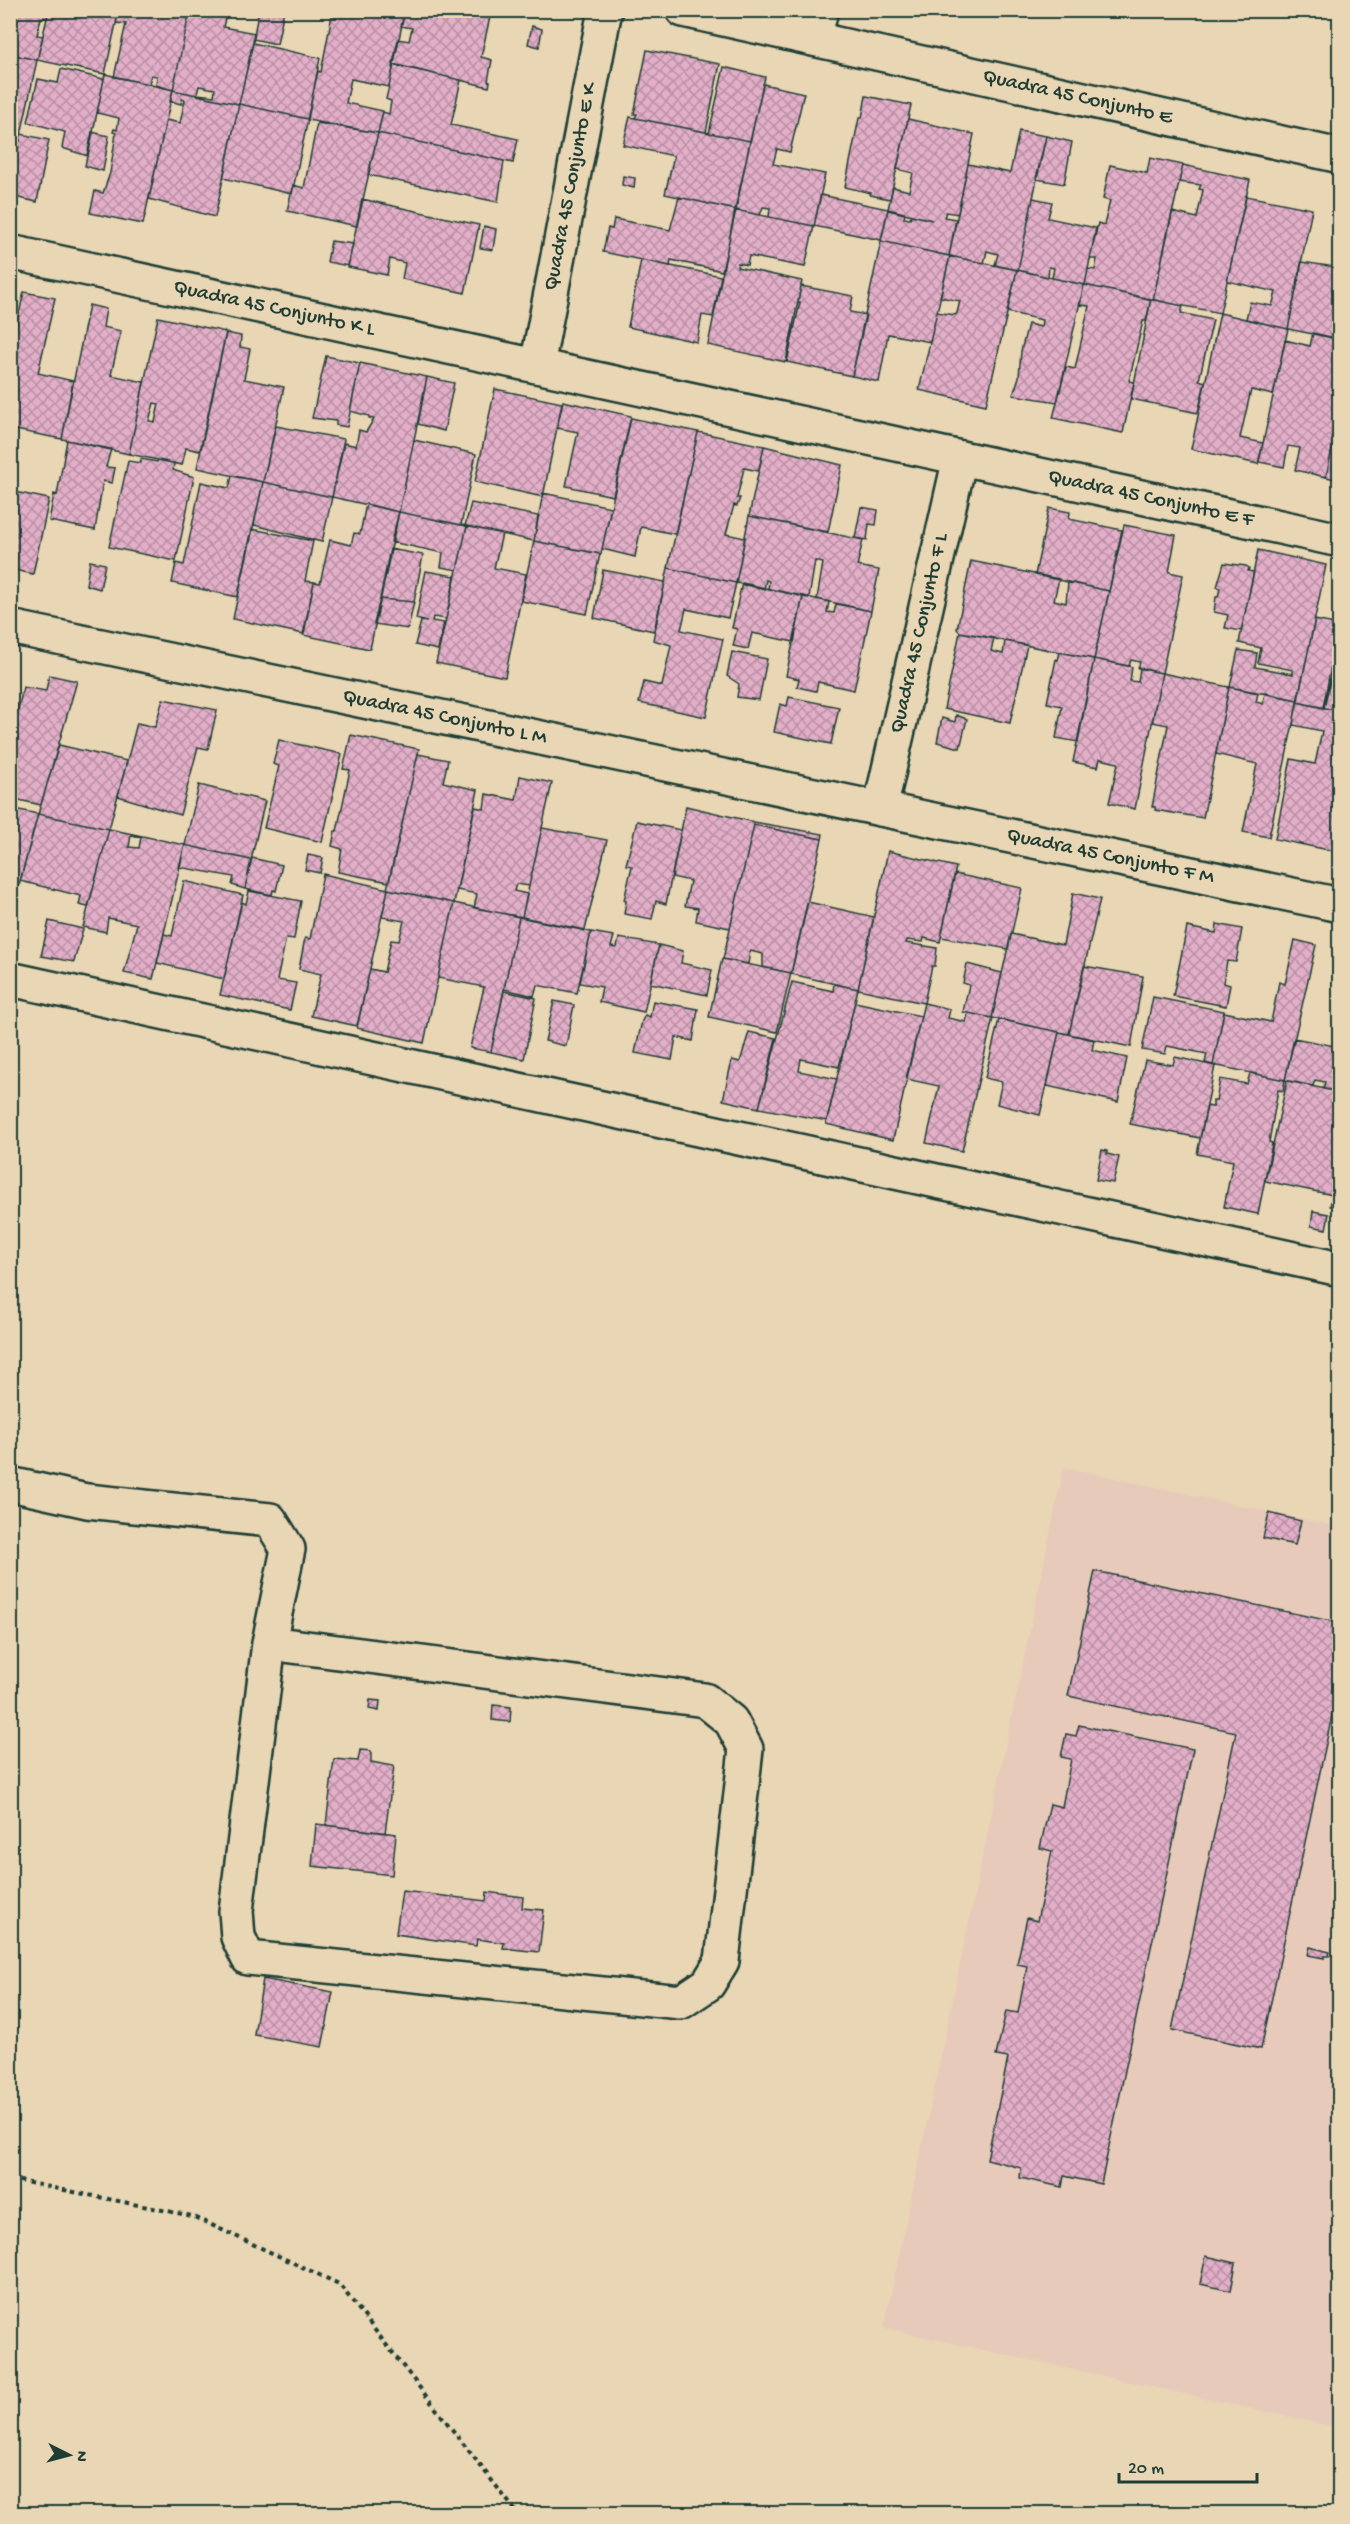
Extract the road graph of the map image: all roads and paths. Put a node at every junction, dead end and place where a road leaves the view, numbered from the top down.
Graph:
1 (605, 10) edge
2 (683, 10) edge
3 (817, 25) edge
4 (1340, 156) edge
5 (10, 252) edge
6 (537, 366) junction
7 (960, 458) junction
8 (1340, 540) edge
9 (10, 627) edge
10 (880, 809) junction
11 (1340, 905) edge
12 (10, 979) edge
13 (1340, 1269) edge
14 (10, 1484) edge
15 (269, 1642) junction
16 (10, 2179) edge
17 (518, 2514) edge

1 - 6 street, Quadra 45 Conjunto E K
2 - 3 street, Quadra 45 Conjunto E
3 - 4 street, Quadra 45 Conjunto E
5 - 6 street, Quadra 45 Conjunto K L
6 - 7 street, Quadra 45 Conjunto K L
7 - 8 street, Quadra 45 Conjunto E F
7 - 10 street, Quadra 45 Conjunto F L
9 - 10 street, Quadra 45 Conjunto L M
10 - 11 street, Quadra 45 Conjunto F M
12 - 13 street
14 - 15 street
15 - 15 street
16 - 17 path

